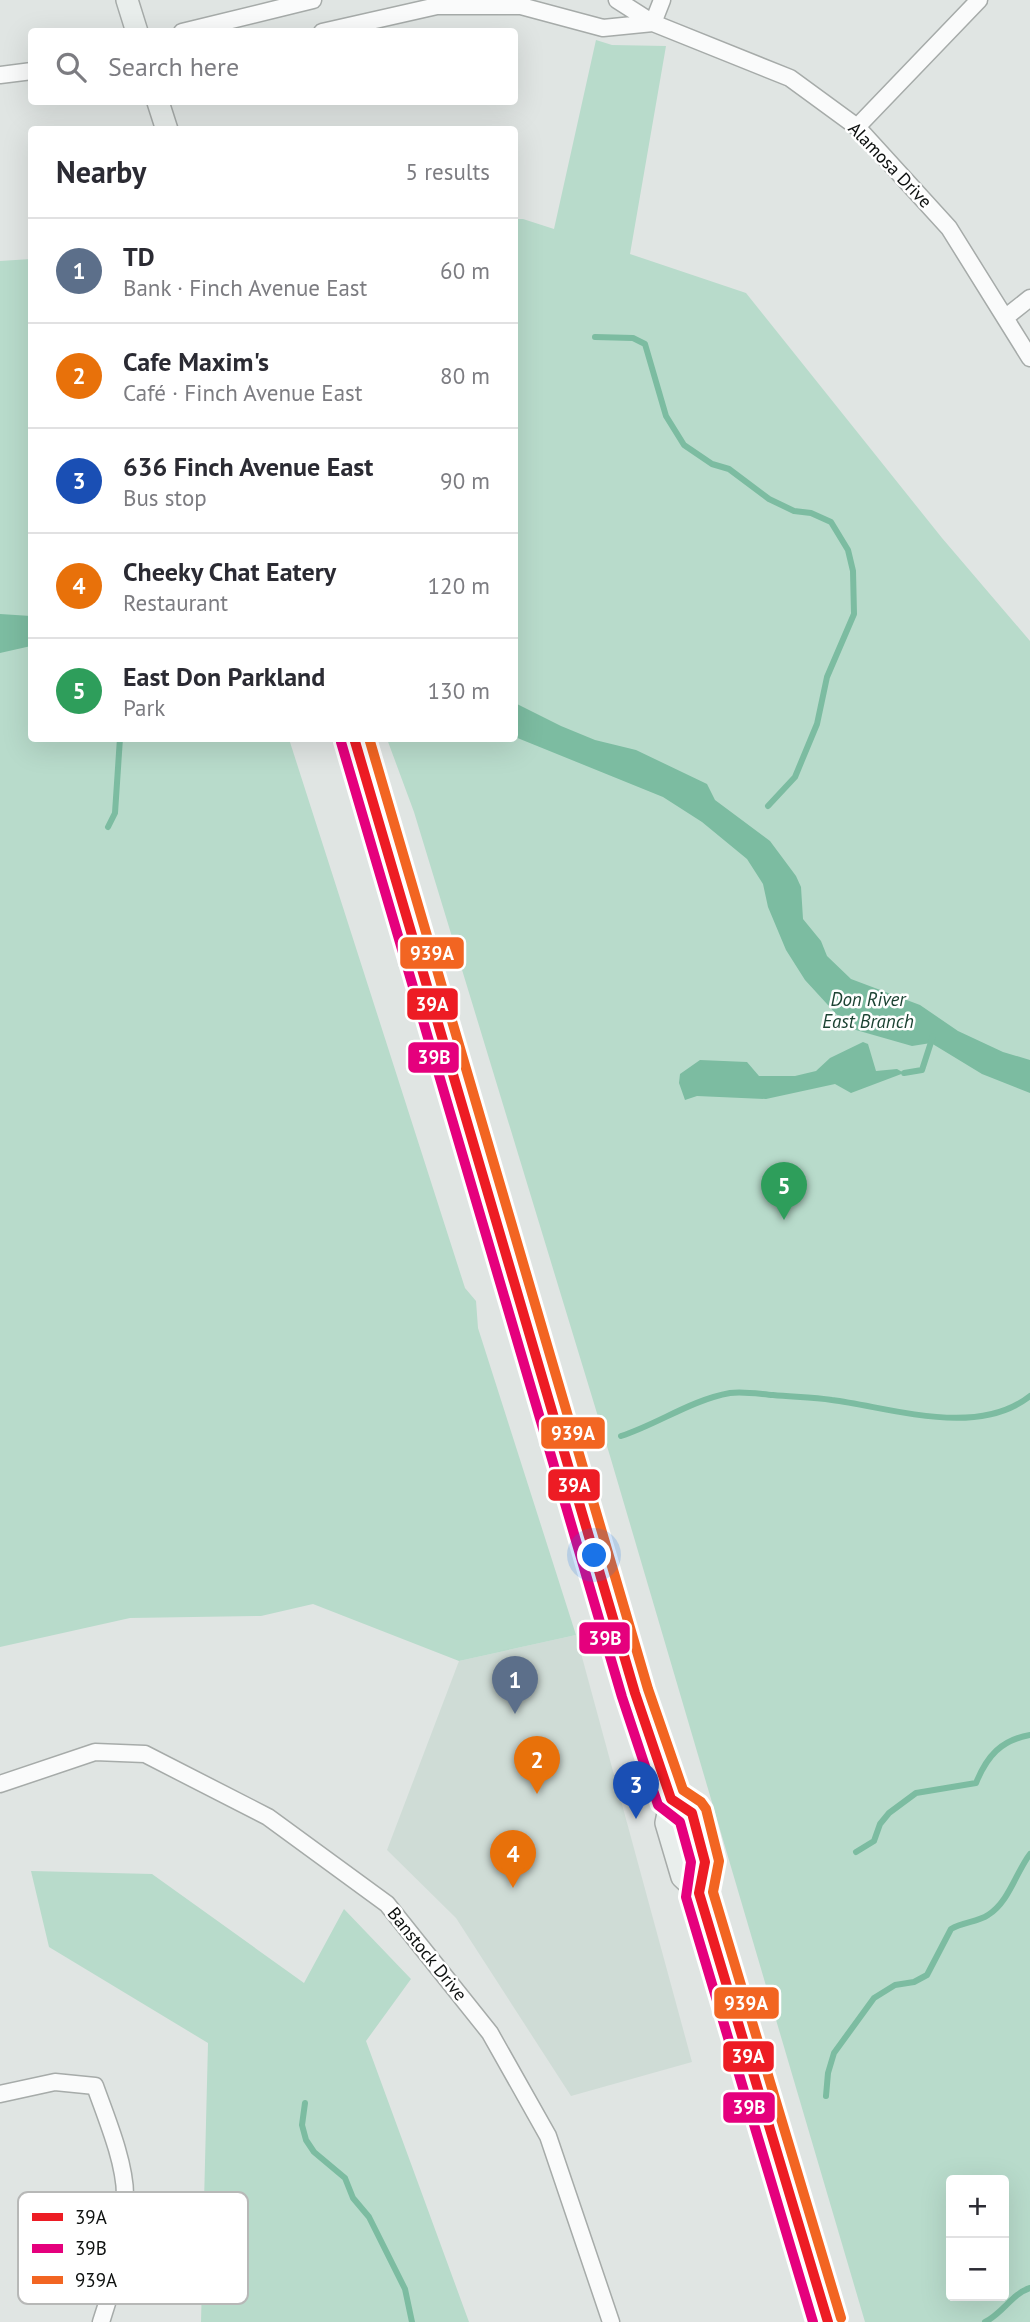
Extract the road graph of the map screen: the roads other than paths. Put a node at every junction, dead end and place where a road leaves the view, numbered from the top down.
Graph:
1 (127, 0) edge
2 (313, 0) edge
3 (617, 0) edge
4 (662, 0) edge
5 (979, 0) edge
6 (653, 23) junction
7 (135, 28) edge
8 (198, 28) edge
9 (340, 28) edge
10 (28, 72) edge
11 (0, 75) edge
12 (159, 105) edge
13 (165, 126) edge
14 (857, 127) junction
15 (1030, 299) edge
16 (1006, 317) junction
17 (1030, 358) edge
18 (357, 747) edge
19 (0, 1784) edge
20 (0, 2094) edge
21 (125, 2192) edge
22 (107, 2304) edge
23 (101, 2322) edge
24 (611, 2322) edge
25 (828, 2322) edge

1 - 7 main road
2 - 8 street
3 - 6 street, Alamosa Drive
4 - 6 street
5 - 14 street
6 - 9 street, Alamosa Drive
6 - 14 street, Alamosa Drive
10 - 11 street
12 - 13 main road
14 - 16 street, Alamosa Drive
15 - 16 street
16 - 17 street, Alamosa Drive
18 - 25 main road
19 - 24 street, Banstock Drive
20 - 21 street
22 - 23 street

